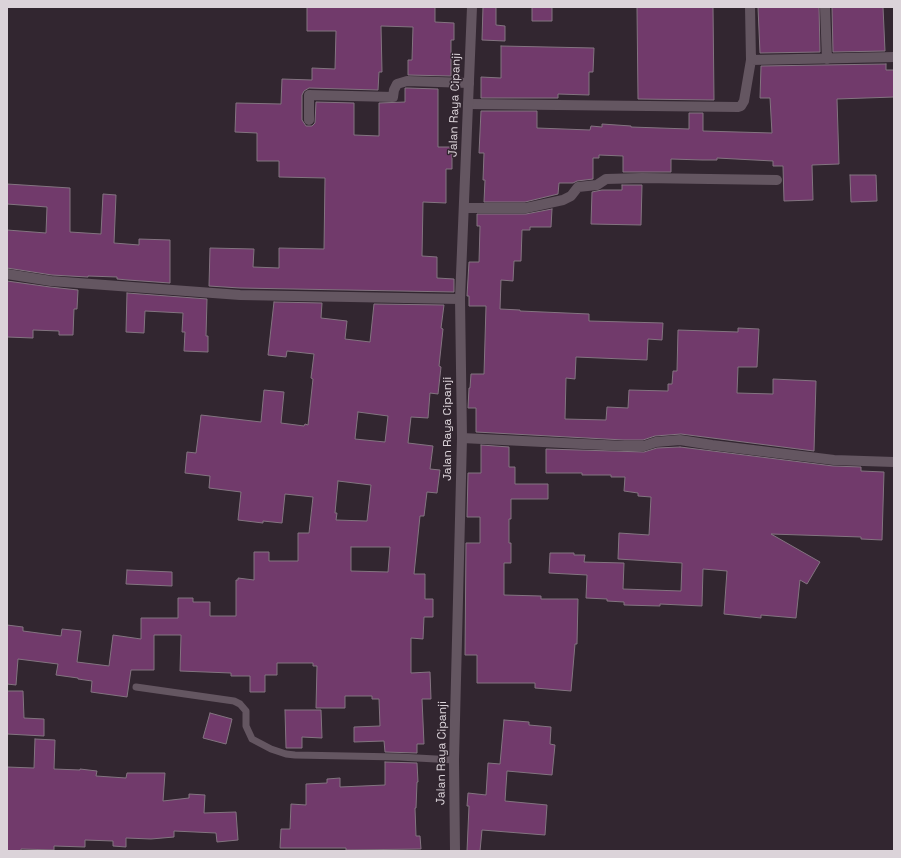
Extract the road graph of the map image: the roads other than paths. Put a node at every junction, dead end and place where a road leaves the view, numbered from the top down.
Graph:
1 (472, 7) edge
2 (750, 7) edge
3 (825, 7) edge
4 (894, 57) edge
5 (827, 59) junction
6 (751, 60) junction
7 (469, 83) junction
8 (468, 104) junction
9 (308, 120) dead end
10 (777, 180) dead end
11 (464, 208) junction
12 (7, 274) edge
13 (460, 300) junction
14 (462, 438) junction
15 (894, 462) edge
16 (136, 687) dead end
17 (454, 760) junction
18 (455, 851) edge

1 - 7 street, Jalan Raya Cipanji
2 - 6 street
3 - 5 street
4 - 5 street
5 - 6 street
6 - 8 street
7 - 8 street, Jalan Raya Cipanji
7 - 9 street
8 - 11 street, Jalan Raya Cipanji
10 - 11 street
11 - 13 street, Jalan Raya Cipanji
12 - 13 street
13 - 14 street, Jalan Raya Cipanji
14 - 15 street
14 - 17 street, Jalan Raya Cipanji
16 - 17 lane
17 - 18 street, Jalan Raya Cipanji

